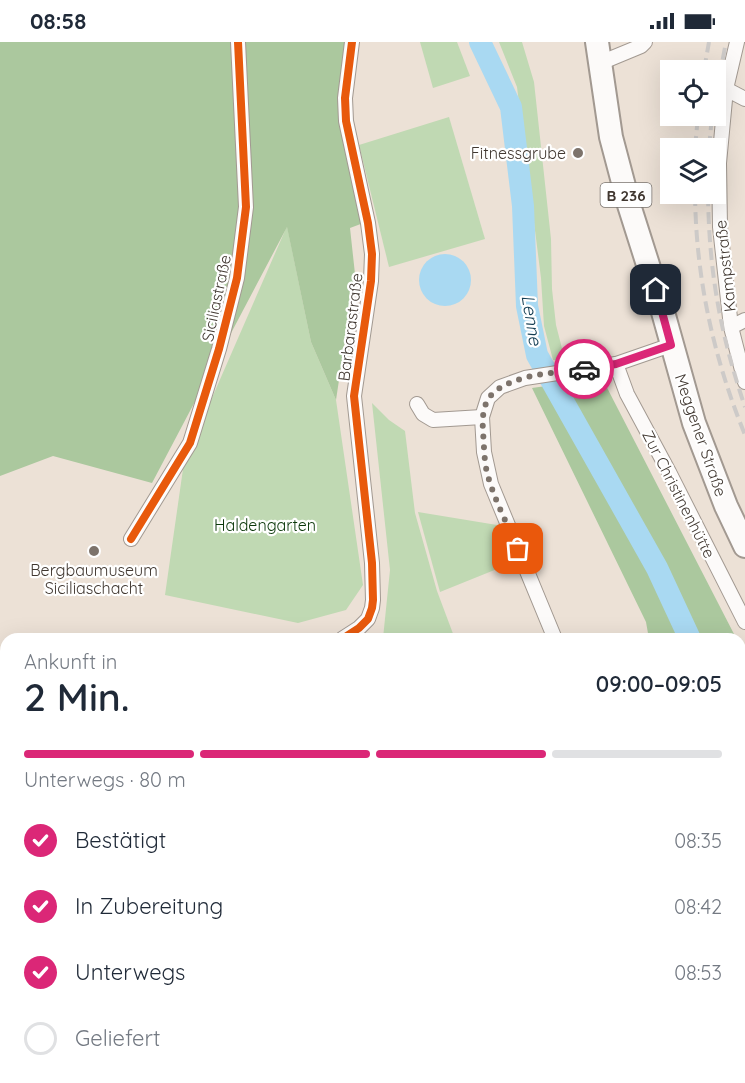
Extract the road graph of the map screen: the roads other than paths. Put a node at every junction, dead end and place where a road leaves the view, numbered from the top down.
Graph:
1 (238, 42) edge
2 (351, 42) edge
3 (645, 42) edge
4 (737, 42) edge
5 (598, 52) edge
6 (726, 89) joint
7 (745, 99) edge
8 (722, 126) edge
9 (745, 320) edge
10 (731, 327) junction
11 (671, 345) junction
12 (609, 365) junction
13 (745, 382) edge
14 (417, 404) dead end
15 (482, 417) junction
16 (131, 539) dead end
17 (745, 546) edge
18 (745, 622) edge
19 (351, 633) edge
20 (552, 633) edge

1 - 16 street, Siciliastraße
2 - 19 street, Barbarastraße
3 - 5 street
4 - 6 street, Kampstraße
5 - 11 main road, Meggener Straße / B 236
6 - 7 street
8 - 10 street, Kampstraße
9 - 10 street
10 - 13 street, Kampstraße
11 - 12 street
11 - 17 main road, Meggener Straße / B 236
12 - 15 street
12 - 18 street, Zur Christinenhütte
14 - 15 street
15 - 20 street

